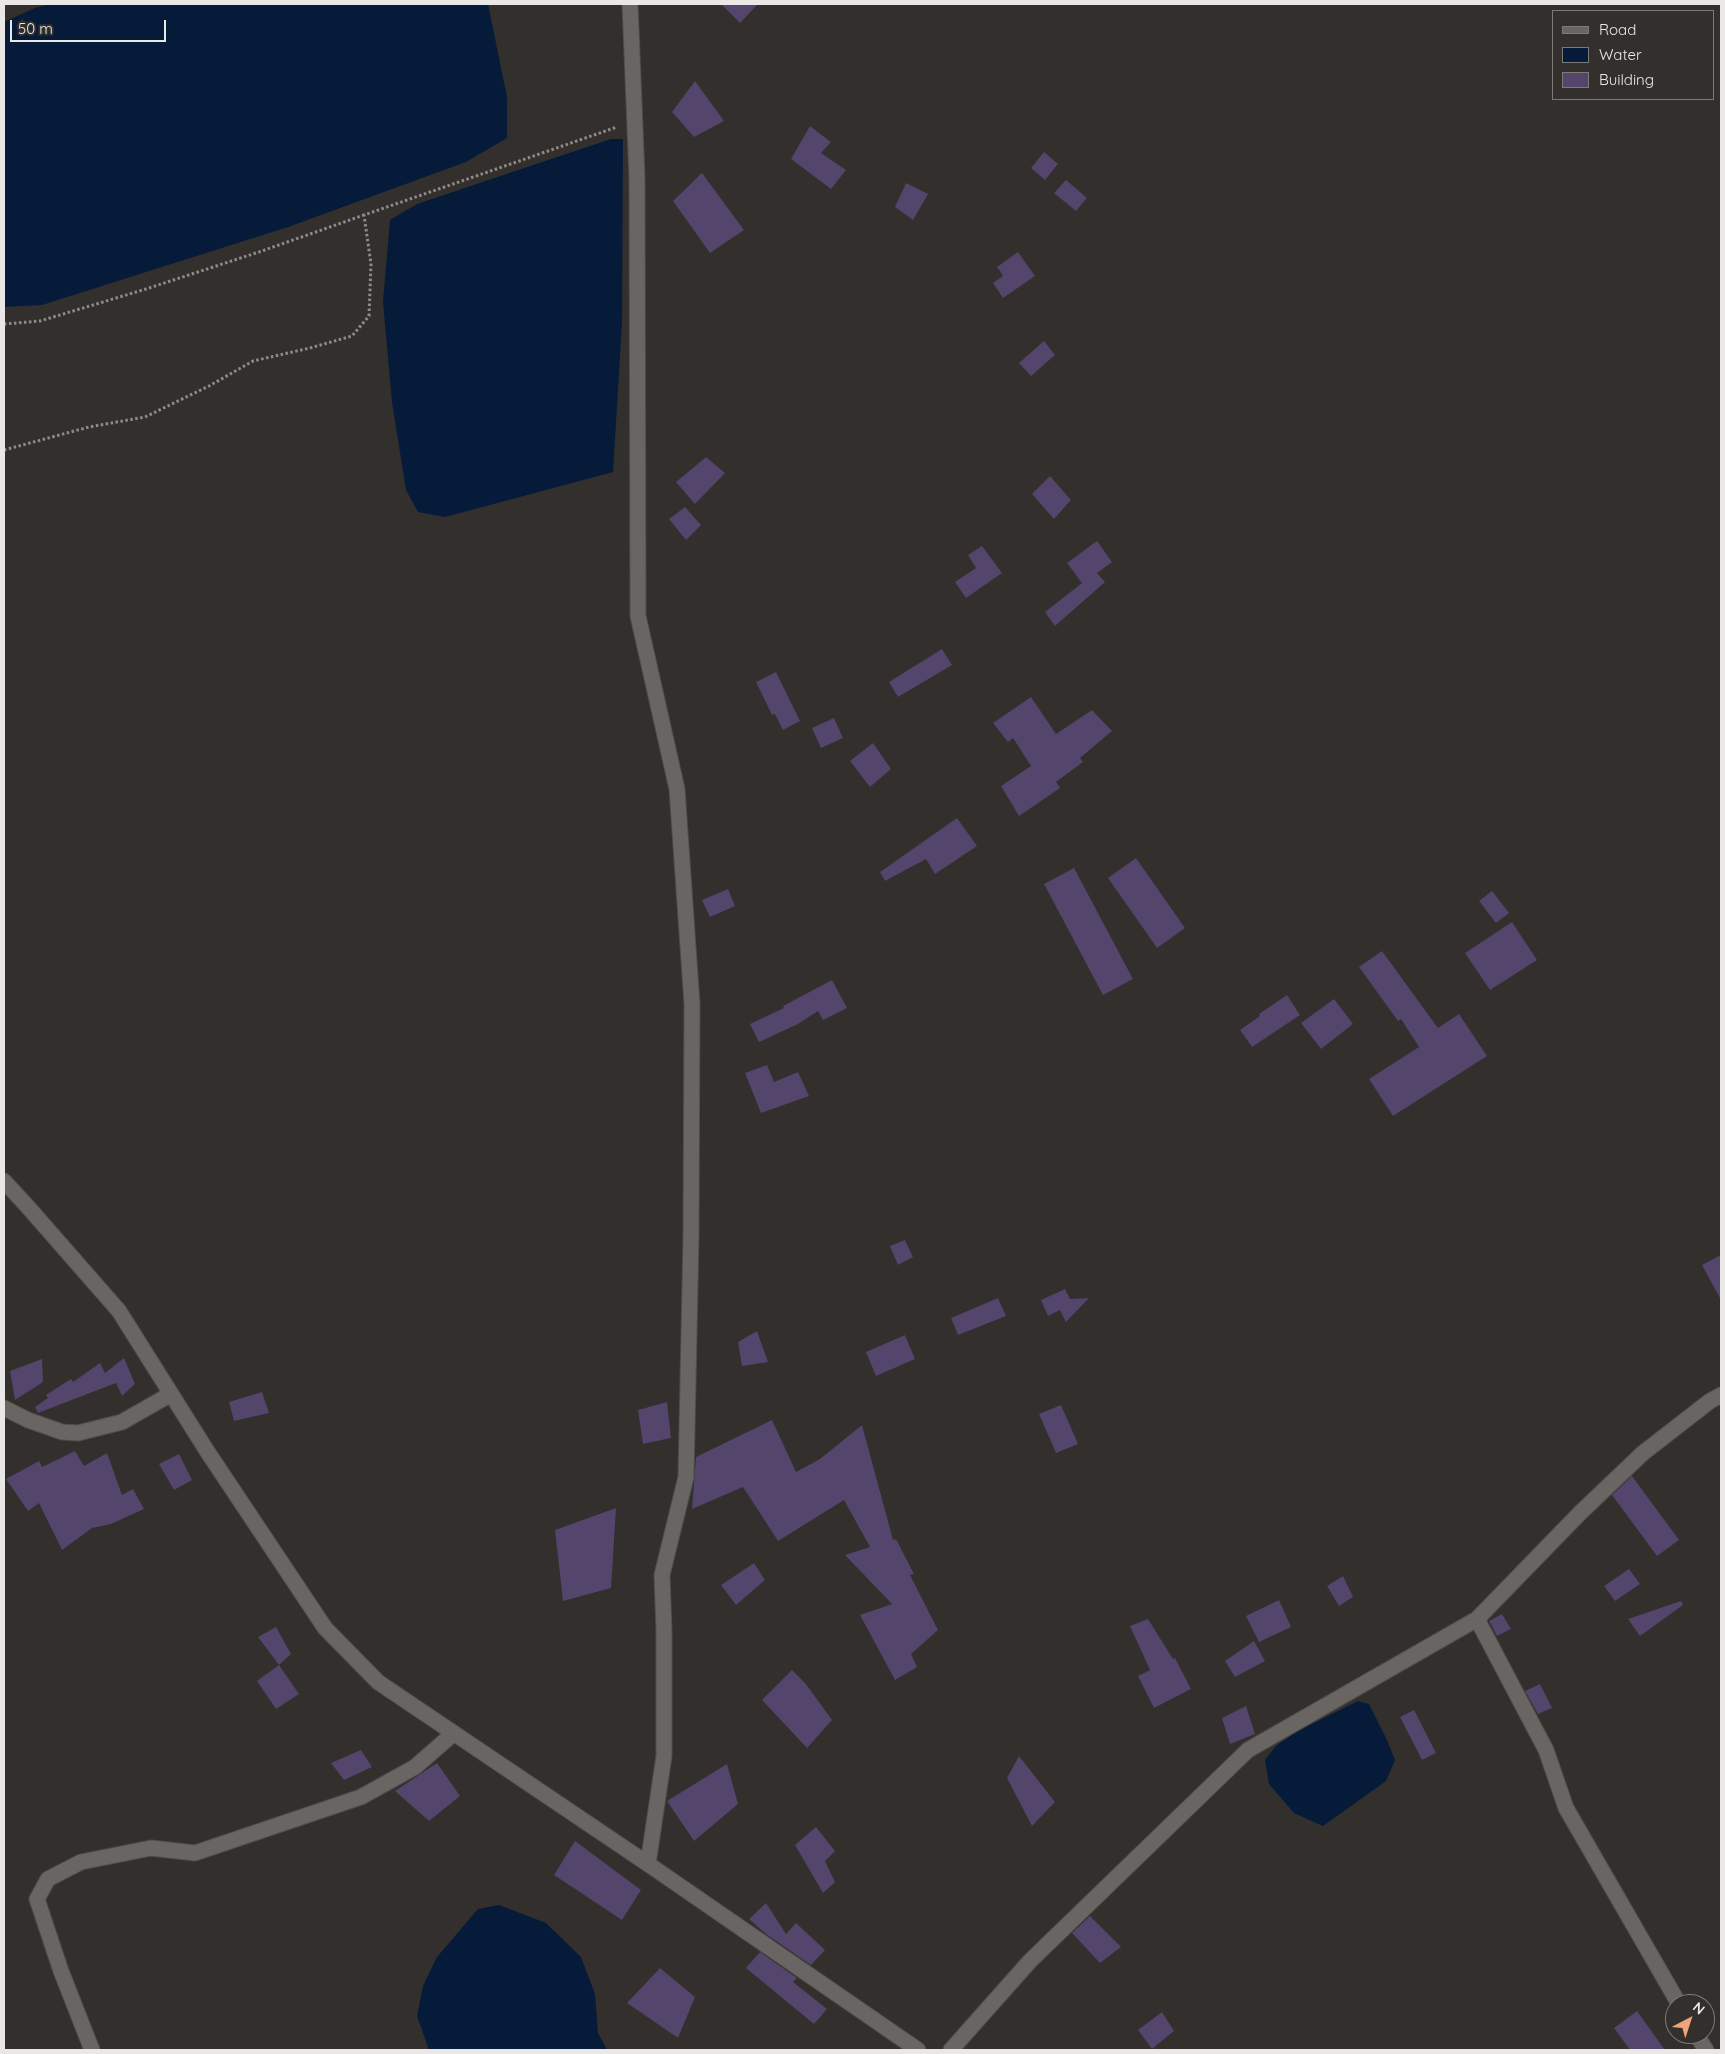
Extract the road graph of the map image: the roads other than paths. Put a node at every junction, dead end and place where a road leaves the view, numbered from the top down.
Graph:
1 (630, 4) edge
2 (4, 1182) edge
3 (171, 1394) junction
4 (1721, 1395) edge
5 (4, 1408) edge
6 (1476, 1619) junction
7 (454, 1733) junction
8 (648, 1864) junction
9 (1673, 1994) edge
10 (92, 2050) edge
11 (918, 2050) edge
12 (952, 2050) edge

1 - 8 street
2 - 3 street
3 - 5 street
3 - 7 street
4 - 6 street
6 - 9 street
6 - 12 street
7 - 8 street
7 - 10 street
8 - 11 street

